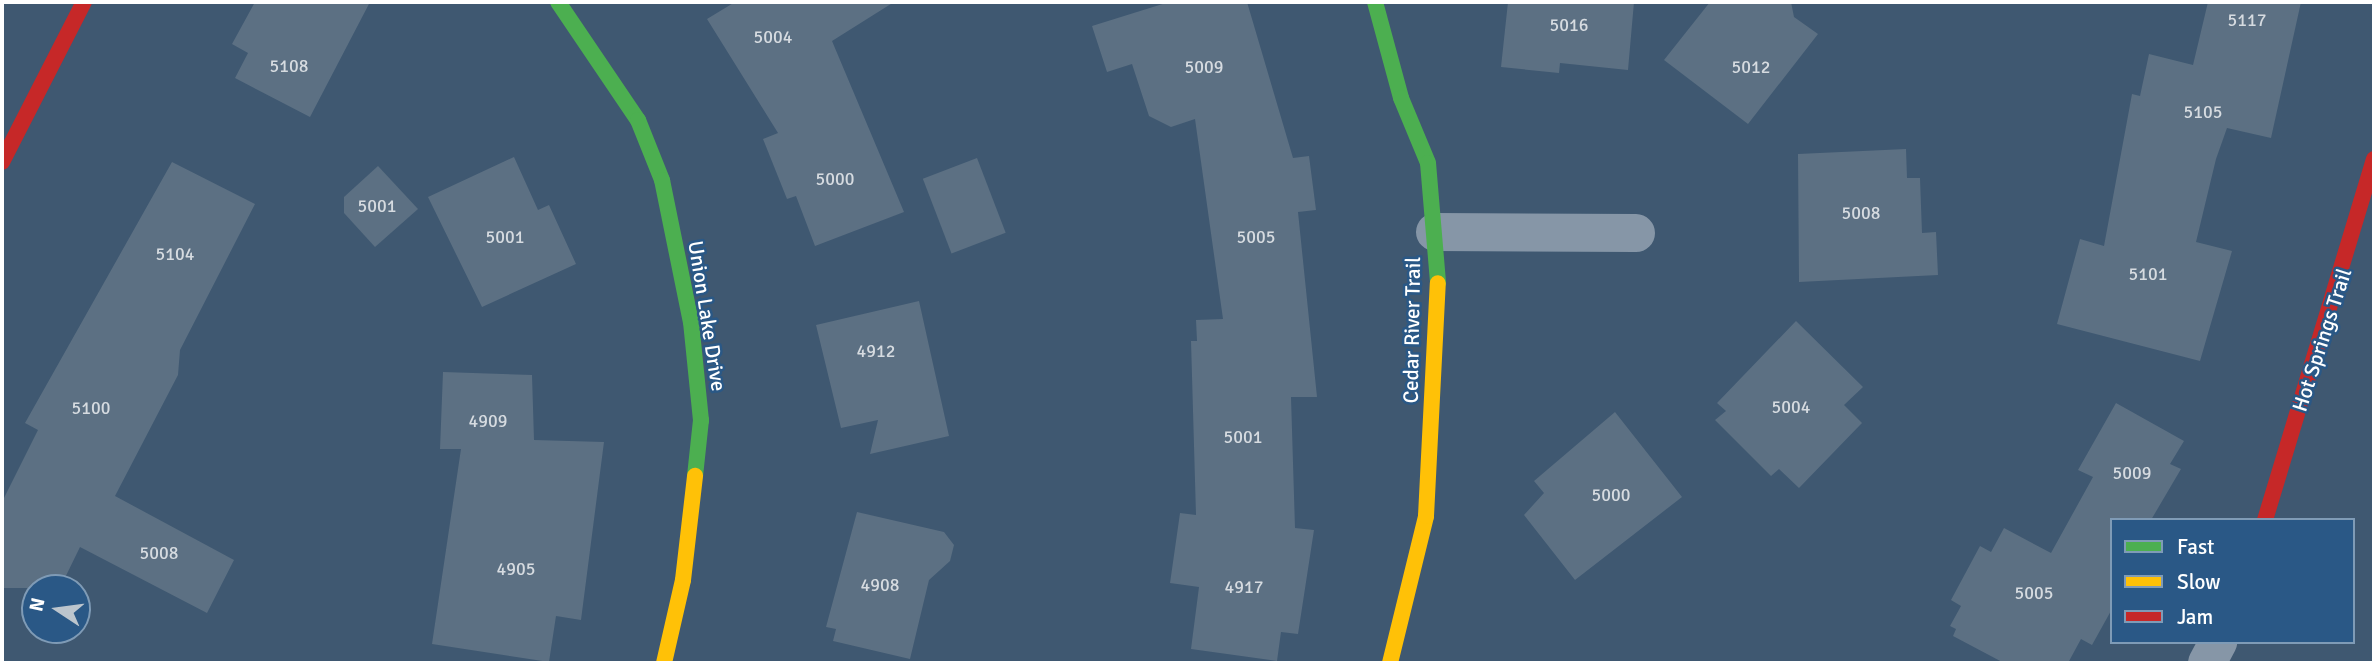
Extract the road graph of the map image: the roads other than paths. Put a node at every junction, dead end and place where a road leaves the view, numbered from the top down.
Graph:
1 (84, 2) edge
2 (558, 2) edge
3 (1375, 2) edge
4 (2374, 159) edge
5 (2, 162) edge
6 (1434, 232) junction
7 (1636, 233) dead end
8 (2266, 518) edge
9 (2217, 644) edge
10 (664, 663) edge
11 (1390, 663) edge
12 (2207, 663) edge

1 - 5 street
2 - 10 street, Union Lake Drive
3 - 6 street, Cedar River Trail
4 - 8 street, Hot Springs Trail
6 - 7 street
6 - 11 street, Cedar River Trail
9 - 12 street

